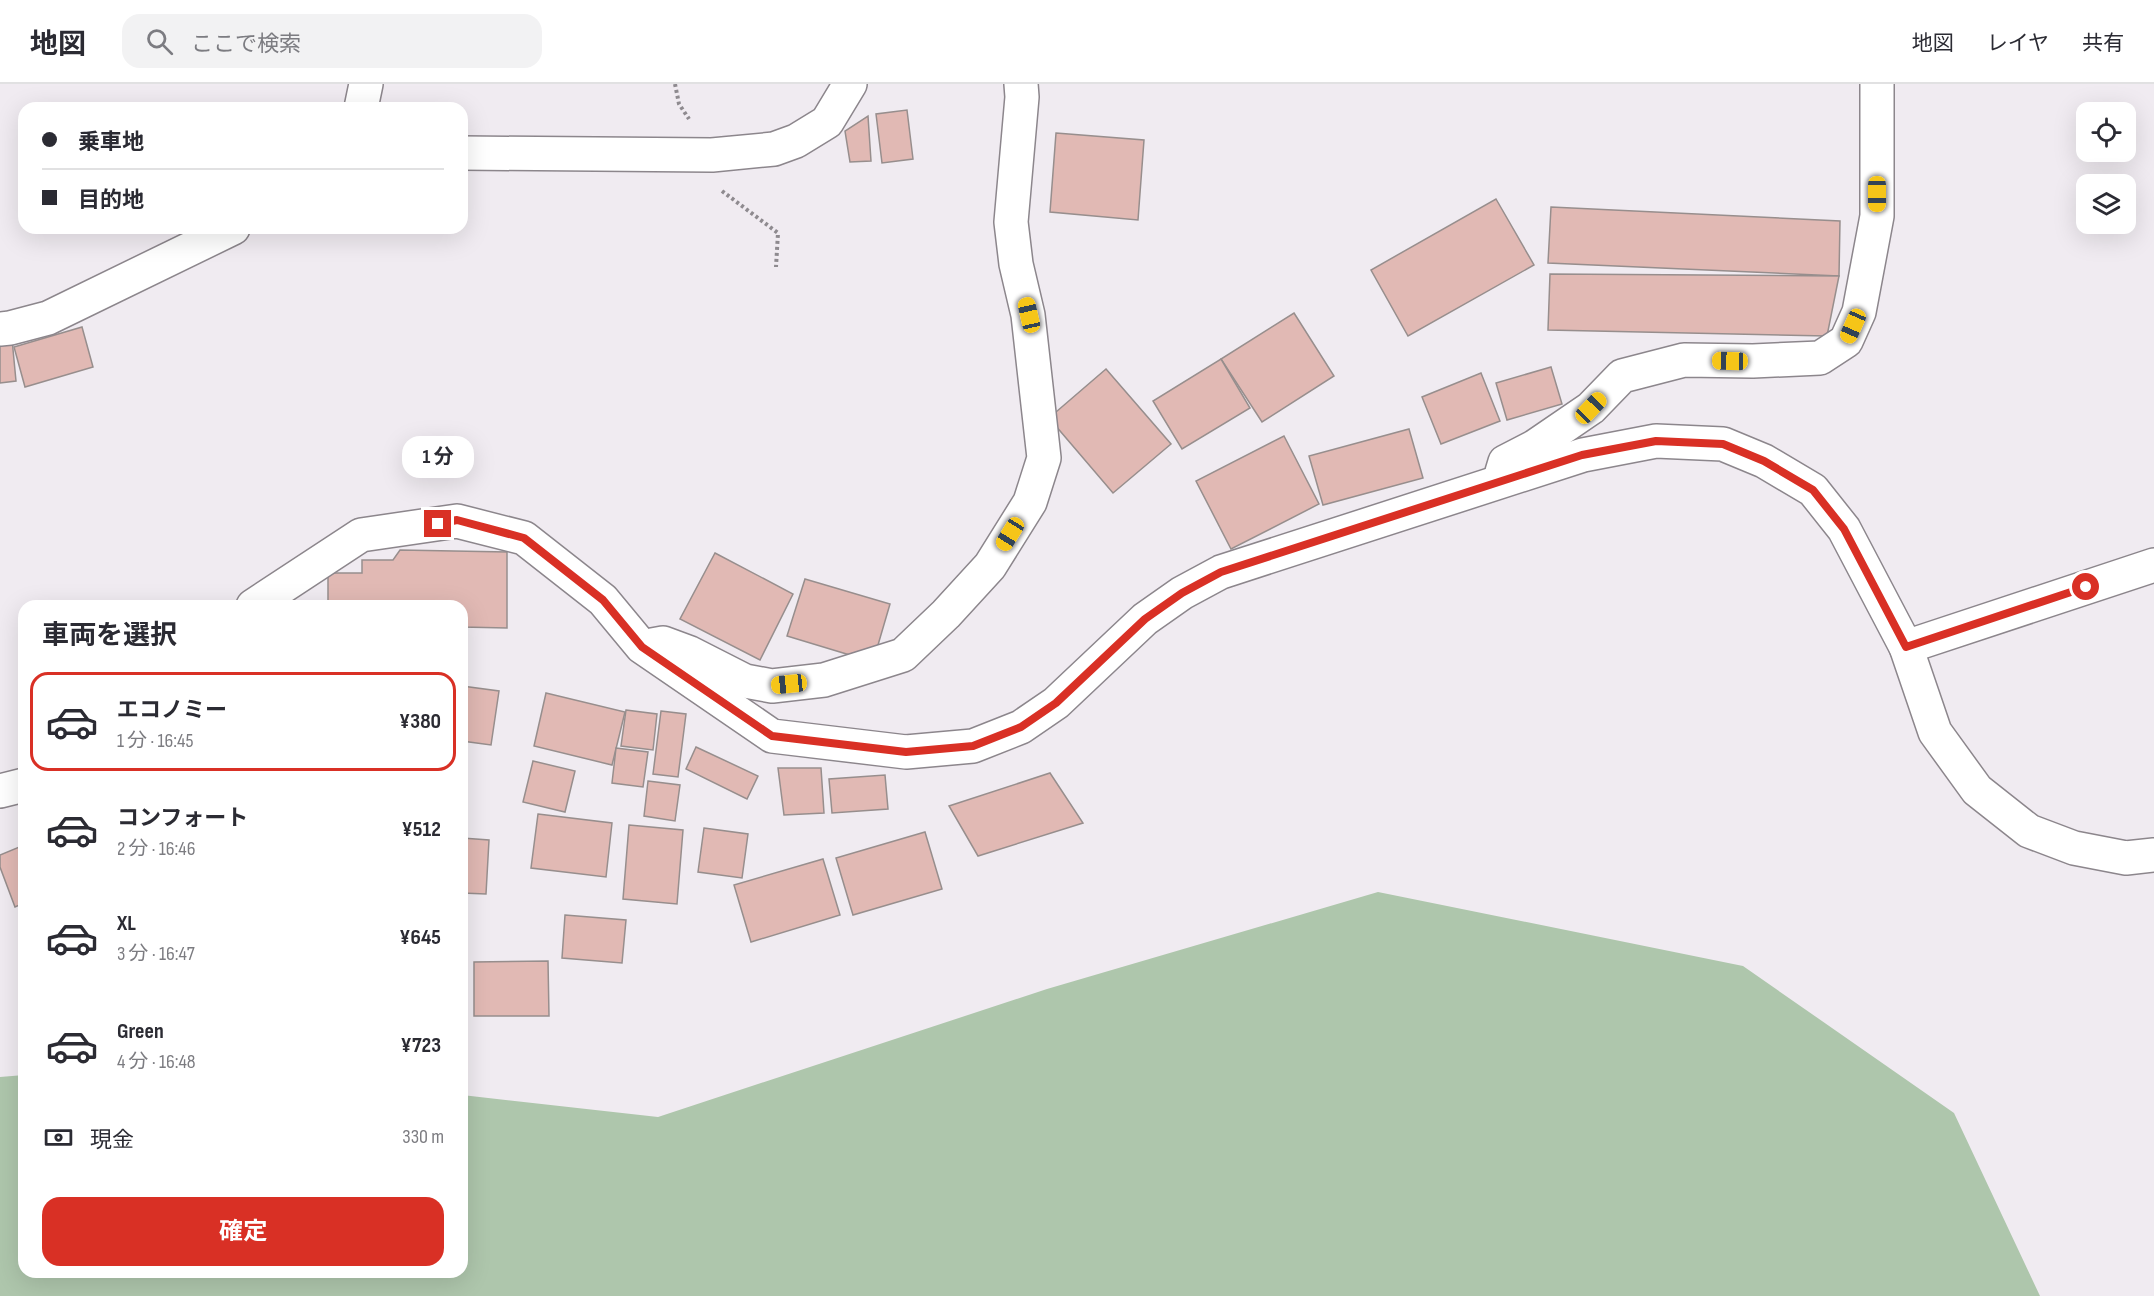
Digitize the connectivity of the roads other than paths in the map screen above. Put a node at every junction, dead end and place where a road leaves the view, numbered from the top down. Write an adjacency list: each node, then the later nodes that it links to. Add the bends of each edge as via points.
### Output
1 (366, 84): 5 (street)
2 (850, 84): 6 (street, via 826,122 796,141 774,148 712,155)
3 (1021, 84): 12 (street, via 1011,222 1016,264 1029,315 1044,458 1030,502 990,566 903,655 824,680 772,686 745,681 663,642)
4 (1877, 84): 9 (street, via 1877,216 1859,312 1846,341 1820,358 1684,360 1622,376 1591,408 1505,462)
5 (362, 102)
6 (468, 153)
7 (221, 234): 8 (street, via 48,318)
8 (0, 328)
9 (1499, 483): 12 (street, via 1221,572 1145,619 1056,703 1021,727 973,746 906,752 772,736); 13 (street, via 1582,455 1656,441 1723,444 1733,448 1813,490 1844,529)
10 (2154, 565): 13 (street)
11 (262, 600): 12 (street, via 361,535 457,520 524,538 603,600)
12 (642, 647)
13 (1906, 647): 16 (street, via 1935,732 1977,790 2029,831 2074,849 2126,858)
14 (18, 786): 15 (street)
15 (0, 791)
16 (2154, 855)

